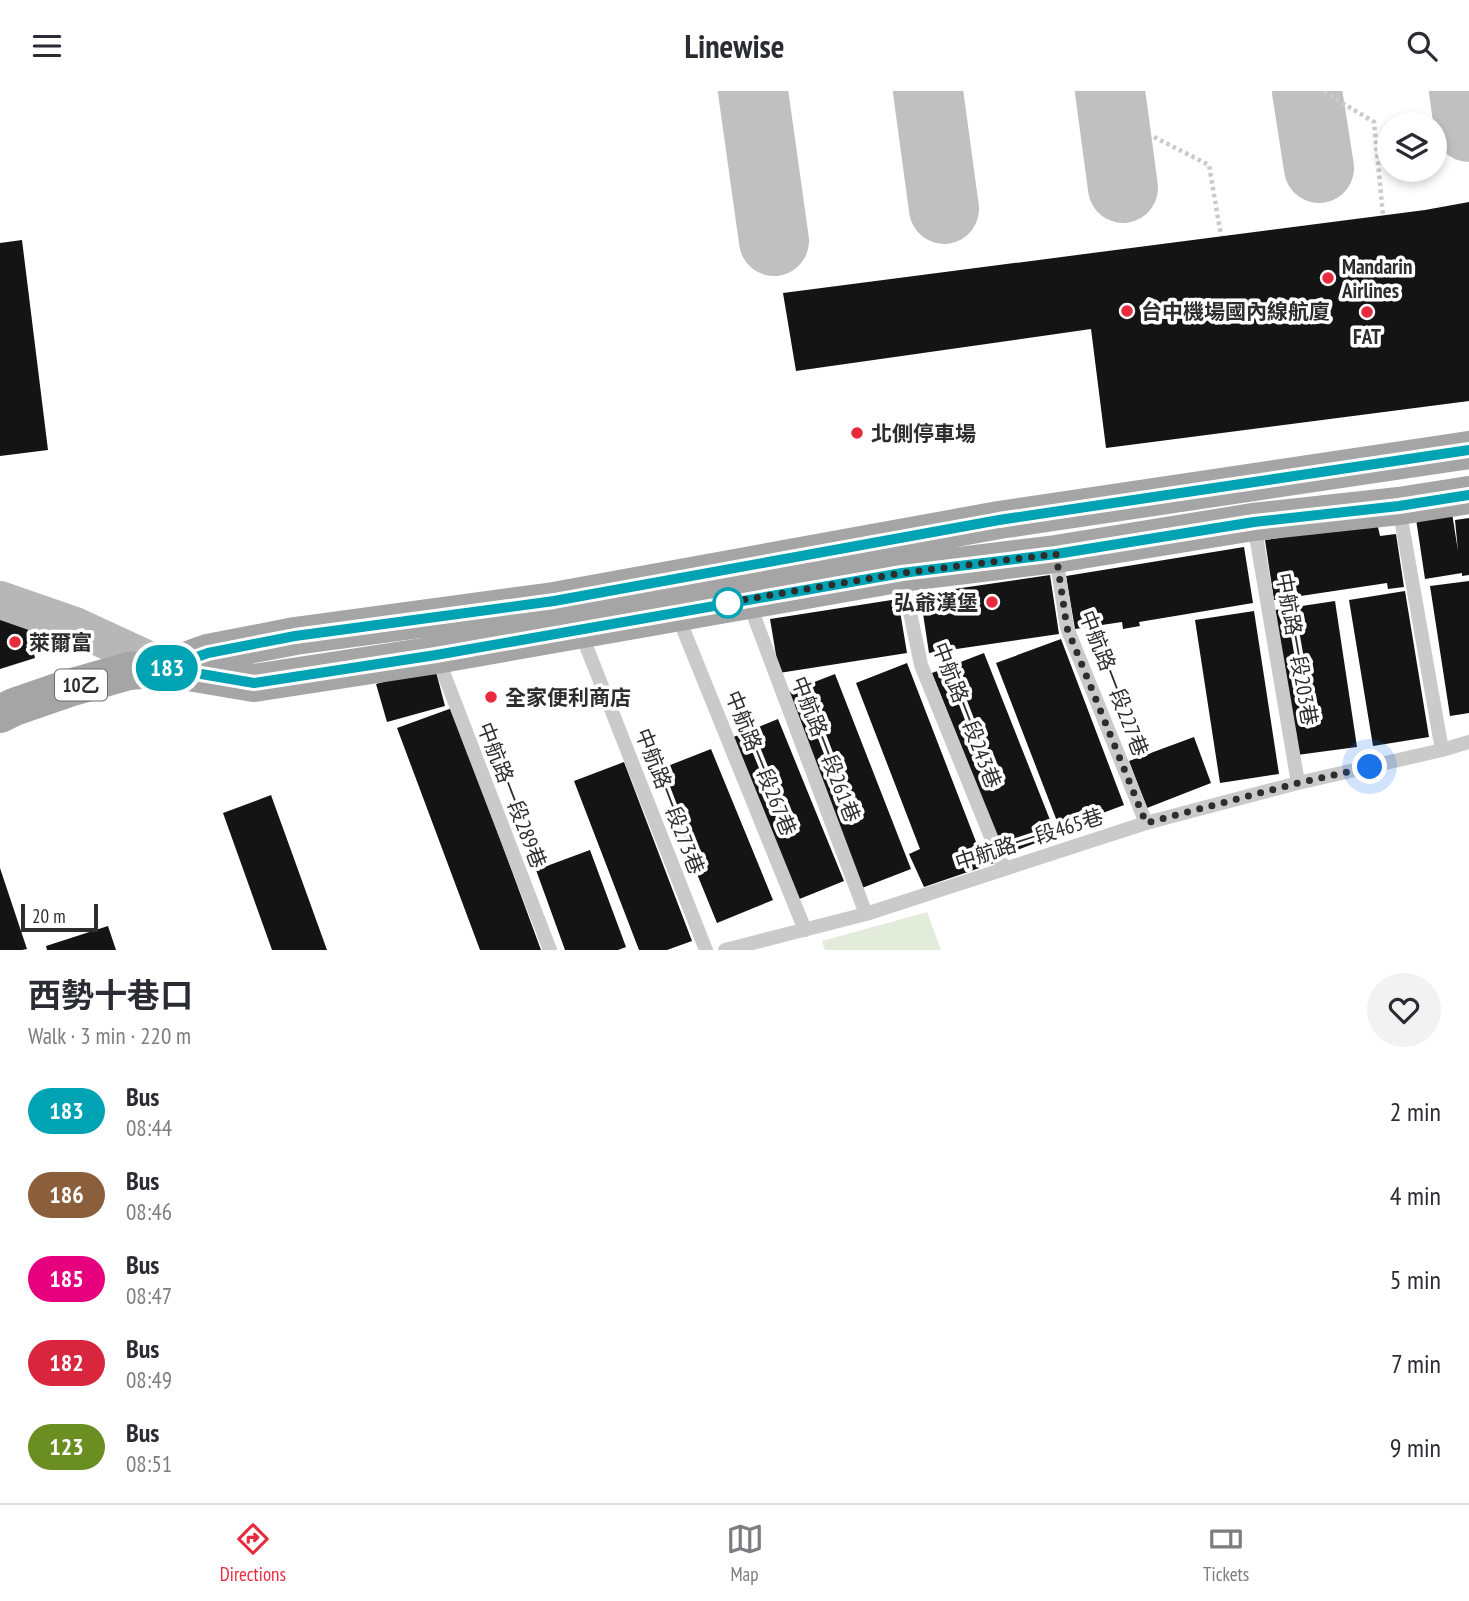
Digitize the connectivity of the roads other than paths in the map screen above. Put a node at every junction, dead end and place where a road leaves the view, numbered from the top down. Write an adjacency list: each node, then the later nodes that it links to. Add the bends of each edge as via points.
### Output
1 (1469, 450): 4 (main road, 10乙)
2 (1469, 495): 3 (main road, 10乙)
3 (1399, 506): 5 (main road, 10乙); 17 (lane)
4 (999, 520): 7 (main road); 14 (main road, 10乙, via 554,601 295,636 208,653)
5 (1254, 522): 6 (main road, 10乙); 18 (lane, 中航路一段203巷)
6 (1056, 554): 7 (main road, 10乙); 19 (lane, 中航路一段227巷, via 1067,628)
7 (1003, 561): 8 (main road, 10乙)
8 (902, 573): 9 (main road, 10乙); 20 (lane, 中航路一段243巷, via 921,665)
9 (748, 599): 11 (main road, 10乙); 21 (lane, 中航路一段261巷)
10 (0, 600): 14 (street, via 75,626)
11 (677, 613): 12 (main road, 10乙); 22 (lane, 中航路一段267巷)
12 (579, 628): 13 (main road, 10乙); 24 (lane, 中航路一段273巷)
13 (436, 655): 14 (main road, 10乙, via 254,683); 23 (lane, 中航路一段289巷)
14 (166, 668): 15 (main road, 10乙, via 69,688)
15 (0, 714)
16 (1469, 742): 17 (lane, 中航路一段465巷)
17 (1442, 750): 18 (lane, 中航路一段465巷)
18 (1298, 783): 19 (lane, 中航路一段465巷)
19 (1146, 823): 20 (lane, 中航路一段465巷)
20 (1004, 869): 21 (lane, 中航路一段465巷)
21 (866, 914): 22 (lane, 中航路一段465巷)
22 (806, 930): 25 (lane, 中航路一段465巷)
23 (550, 950)
24 (706, 950)
25 (724, 950)

